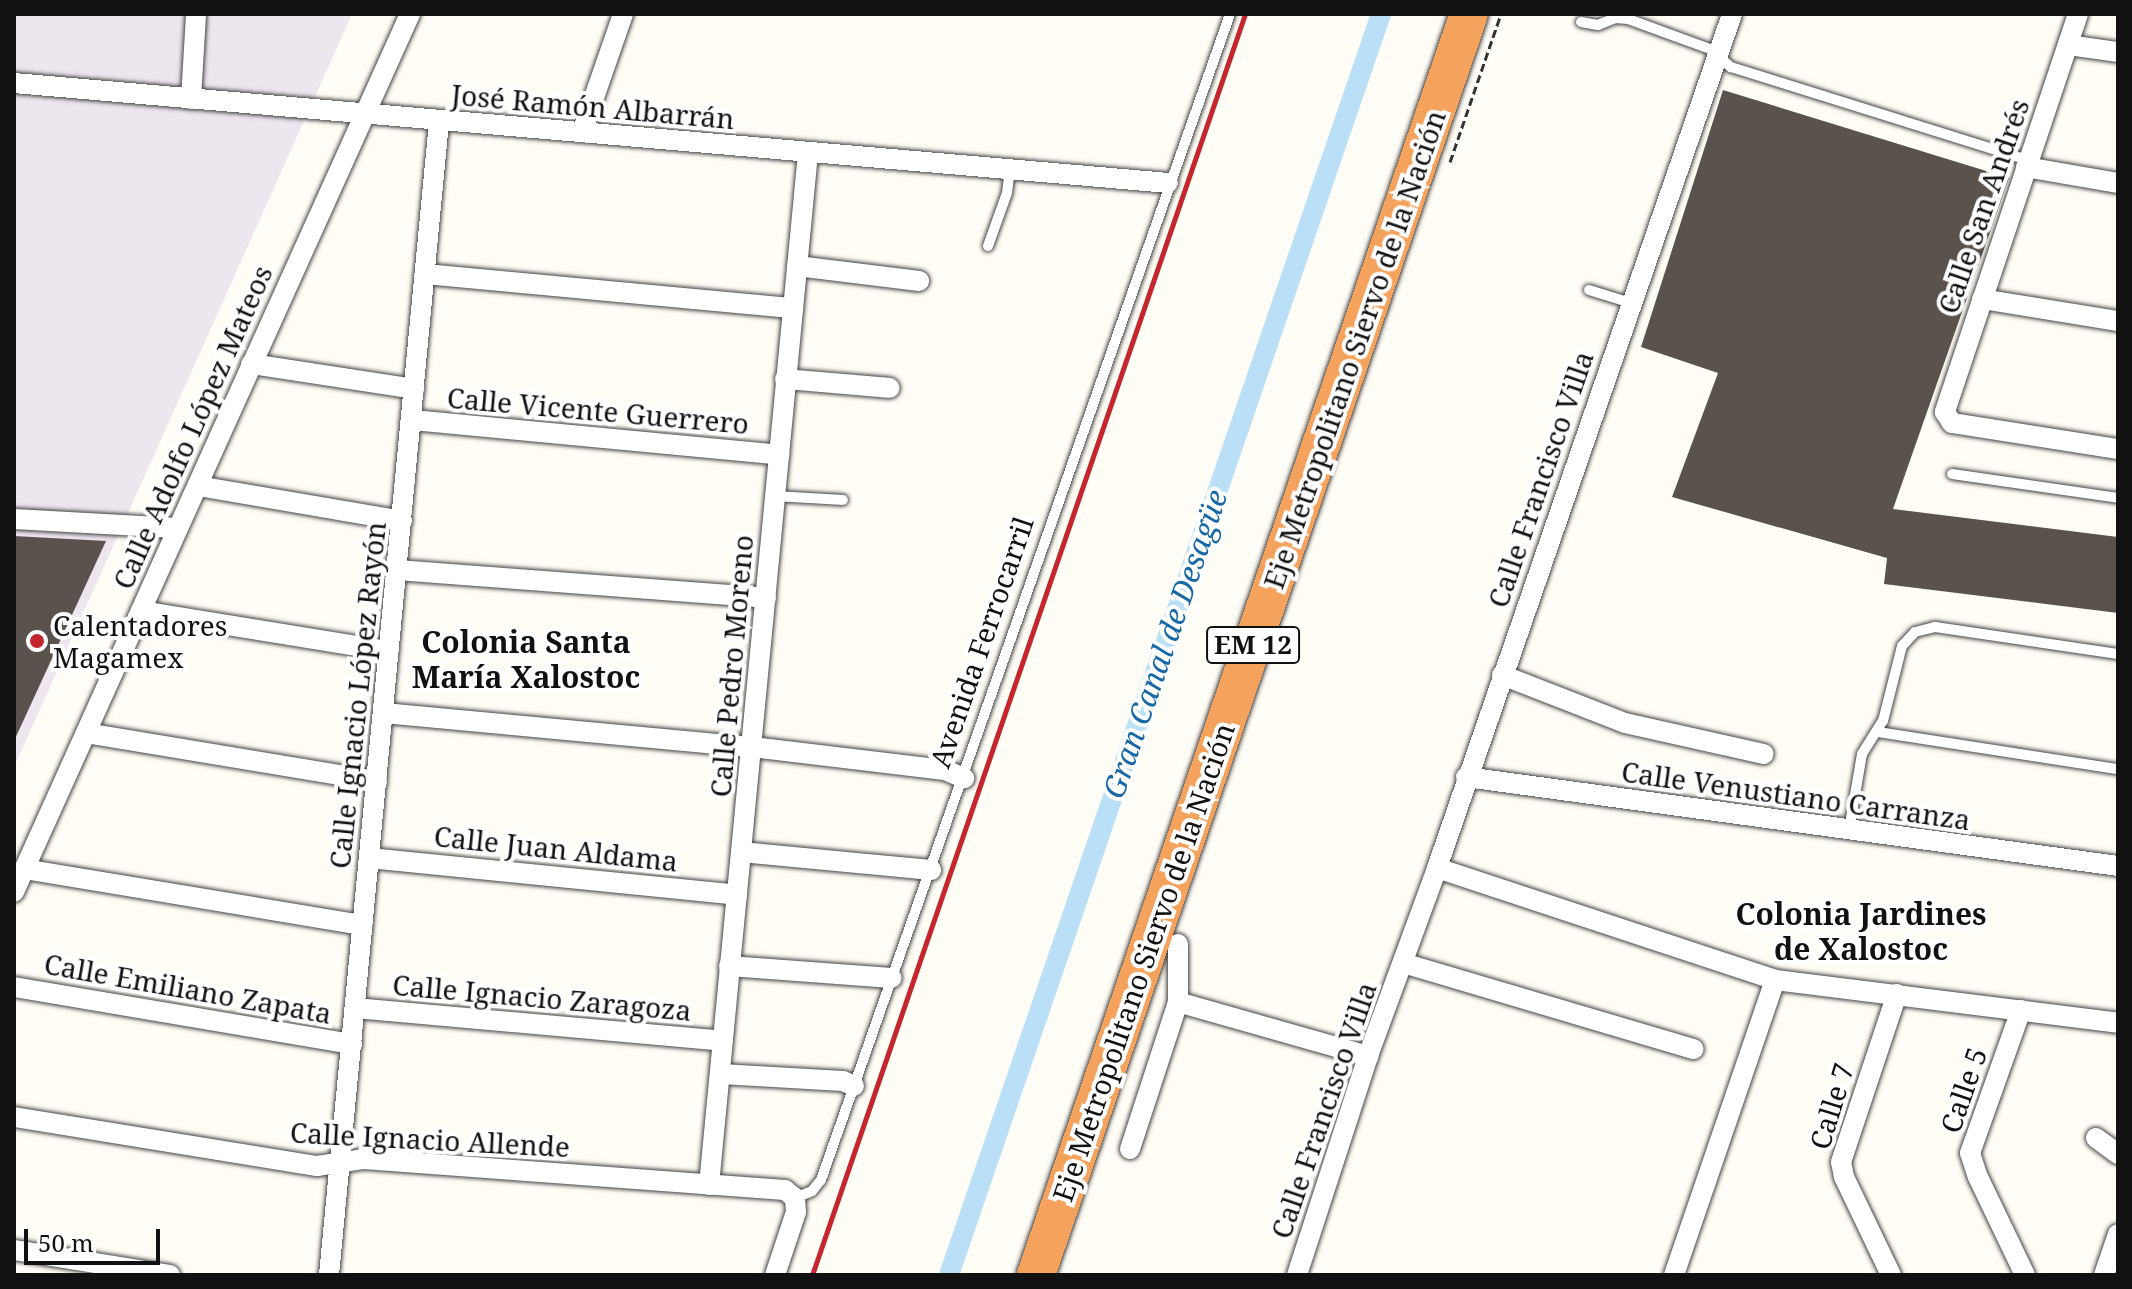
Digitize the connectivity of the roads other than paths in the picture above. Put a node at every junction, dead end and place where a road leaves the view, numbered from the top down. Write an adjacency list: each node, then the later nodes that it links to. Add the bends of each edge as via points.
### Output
1 (196, 14): 14 (street)
2 (410, 14): 15 (street, Calle Adolfo López Mateos)
3 (623, 14): 17 (street)
4 (1230, 14): 21 (lane, Avenida Ferrocarril)
5 (1444, 14): 102 (highway, Eje Metropolitano Siervo de la Nación / EM 12)
6 (1469, 14): 103 (highway, Eje Metropolitano Siervo de la Nación / EM 12)
7 (1732, 14): 12 (street, Calle Francisco Villa)
8 (2078, 14): 10 (street, Calle San Andrés)
9 (1581, 22): 12 (lane, via 1598,25 1621,18 1703,46)
10 (2068, 45): 11 (street); 19 (street, Calle San Andrés)
11 (2118, 52)
12 (1717, 56): 19 (lane, via 1731,67); 29 (street, Calle Francisco Villa)
13 (14, 83): 14 (street, José Ramón Albarrán)
14 (191, 99): 15 (street, José Ramón Albarrán)
15 (362, 115): 16 (street, José Ramón Albarrán); 32 (street, Calle Adolfo López Mateos)
16 (439, 121): 17 (street, José Ramón Albarrán); 25 (street, Calle Ignacio López Rayón)
17 (582, 132): 18 (street, José Ramón Albarrán)
18 (808, 153): 20 (street, José Ramón Albarrán); 24 (street, Calle Pedro Moreno)
19 (2027, 164): 22 (street); 28 (street, Calle San Andrés)
20 (1010, 170): 21 (street, José Ramón Albarrán); 23 (lane)
21 (1168, 183): 60 (lane, Avenida Ferrocarril)
22 (2118, 183)
23 (988, 246)
24 (797, 266): 26 (street); 30 (street, Calle Pedro Moreno)
25 (425, 274): 30 (street); 35 (street, Calle Ignacio López Rayón)
26 (919, 281)
27 (1589, 290): 29 (lane)
28 (1982, 299): 31 (street); 37 (street, Calle San Andrés, via 1946,417 1952,423)
29 (1631, 303): 52 (street, Calle Francisco Villa)
30 (793, 308): 33 (street, Calle Pedro Moreno)
31 (2118, 321)
32 (251, 364): 35 (street); 40 (street, Calle Adolfo López Mateos)
33 (785, 379): 34 (street); 38 (street, Calle Pedro Moreno)
34 (890, 388)
35 (414, 389): 36 (street, Calle Ignacio López Rayón)
36 (412, 420): 38 (street, Calle Vicente Guerrero); 45 (street, Calle Ignacio López Rayón)
37 (2118, 449)
38 (779, 455): 41 (street, Calle Pedro Moreno)
39 (1952, 474): 42 (lane)
40 (198, 486): 45 (street); 46 (street, Calle Adolfo López Mateos)
41 (775, 496): 43 (lane); 48 (street, Calle Pedro Moreno)
42 (2118, 498)
43 (843, 500)
44 (14, 519): 46 (street)
45 (402, 521): 47 (street, Calle Ignacio López Rayón)
46 (177, 528): 49 (street, Calle Adolfo López Mateos)
47 (397, 570): 48 (street); 50 (street, Calle Ignacio López Rayón)
48 (766, 598): 56 (street, Calle Pedro Moreno)
49 (141, 611): 50 (street); 55 (street, Calle Adolfo López Mateos)
50 (388, 651): 53 (street, Calle Ignacio López Rayón)
51 (2118, 654): 54 (lane, via 1924,628 1902,646)
52 (1502, 675): 57 (street, via 1625,723); 59 (street, Calle Francisco Villa)
53 (383, 713): 56 (street); 61 (street, Calle Ignacio López Rayón)
54 (1878, 732): 58 (lane); 62 (lane, via 1862,754)
55 (86, 733): 61 (street); 67 (street, Calle Adolfo López Mateos)
56 (752, 747): 60 (street, via 945,770); 63 (street, Calle Pedro Moreno)
57 (1764, 754)
58 (2118, 769)
59 (1466, 777): 62 (street, Calle Venustiano Carranza); 66 (street, Calle Francisco Villa)
60 (964, 778): 68 (lane, Avenida Ferrocarril)
61 (377, 781): 64 (street, Calle Ignacio López Rayón)
62 (1849, 832): 65 (street, Calle Venustiano Carranza)
63 (741, 852): 68 (street); 70 (street, Calle Pedro Moreno)
64 (369, 858): 70 (street, Calle Juan Aldama); 71 (street, Calle Ignacio López Rayón)
65 (2118, 866)
66 (1437, 868): 73 (street, Calle Francisco Villa); 76 (street)
67 (24, 869): 69 (street, Calle Adolfo López Mateos); 71 (street)
68 (931, 870): 75 (lane, Avenida Ferrocarril)
69 (14, 892)
70 (737, 895): 74 (street, Calle Pedro Moreno)
71 (362, 925): 80 (street, Calle Ignacio López Rayón)
72 (1178, 944): 79 (street)
73 (1403, 963): 85 (street, Calle Francisco Villa); 86 (street, Calle Francisco Villa)
74 (729, 966): 75 (street); 83 (street, Calle Pedro Moreno)
75 (892, 978): 88 (lane, Avenida Ferrocarril)
76 (1775, 980): 78 (street); 105 (street)
77 (14, 987): 84 (street, Calle Emiliano Zapata)
78 (1897, 994): 81 (street); 106 (street, Calle 7, via 1841,1162)
79 (1178, 1002): 86 (street); 91 (street)
80 (355, 1008): 83 (street, Calle Ignacio Zaragoza); 84 (street, Calle Ignacio López Rayón)
81 (2021, 1010): 82 (street); 107 (street, Calle 5, via 1970,1153)
82 (2118, 1023)
83 (723, 1041): 87 (street, Calle Pedro Moreno)
84 (352, 1044): 93 (street, Calle Ignacio López Rayón)
85 (1694, 1049)
86 (1368, 1056): 104 (street, Calle Francisco Villa)
87 (721, 1074): 88 (street); 94 (street, Calle Pedro Moreno)
88 (854, 1086): 95 (lane, Avenida Ferrocarril, via 821,1180)
89 (14, 1117): 93 (street, Calle Ignacio Allende, via 317,1166)
90 (2096, 1138): 92 (street)
91 (1130, 1149)
92 (2118, 1154)
93 (342, 1162): 94 (street, Calle Ignacio Allende, via 364,1159); 100 (street, Calle Ignacio López Rayón)
94 (709, 1185): 95 (street, Calle Ignacio Allende, via 785,1190)
95 (795, 1198): 101 (street, via 796,1212)
96 (2118, 1234): 108 (street)
97 (14, 1250): 98 (street)
98 (133, 1272): 99 (street)
99 (170, 1275)
100 (329, 1275)
101 (775, 1275)
102 (1011, 1275)
103 (1036, 1275)
104 (1297, 1275)
105 (1674, 1275)
106 (1891, 1275)
107 (2025, 1275)
108 (2104, 1275)

